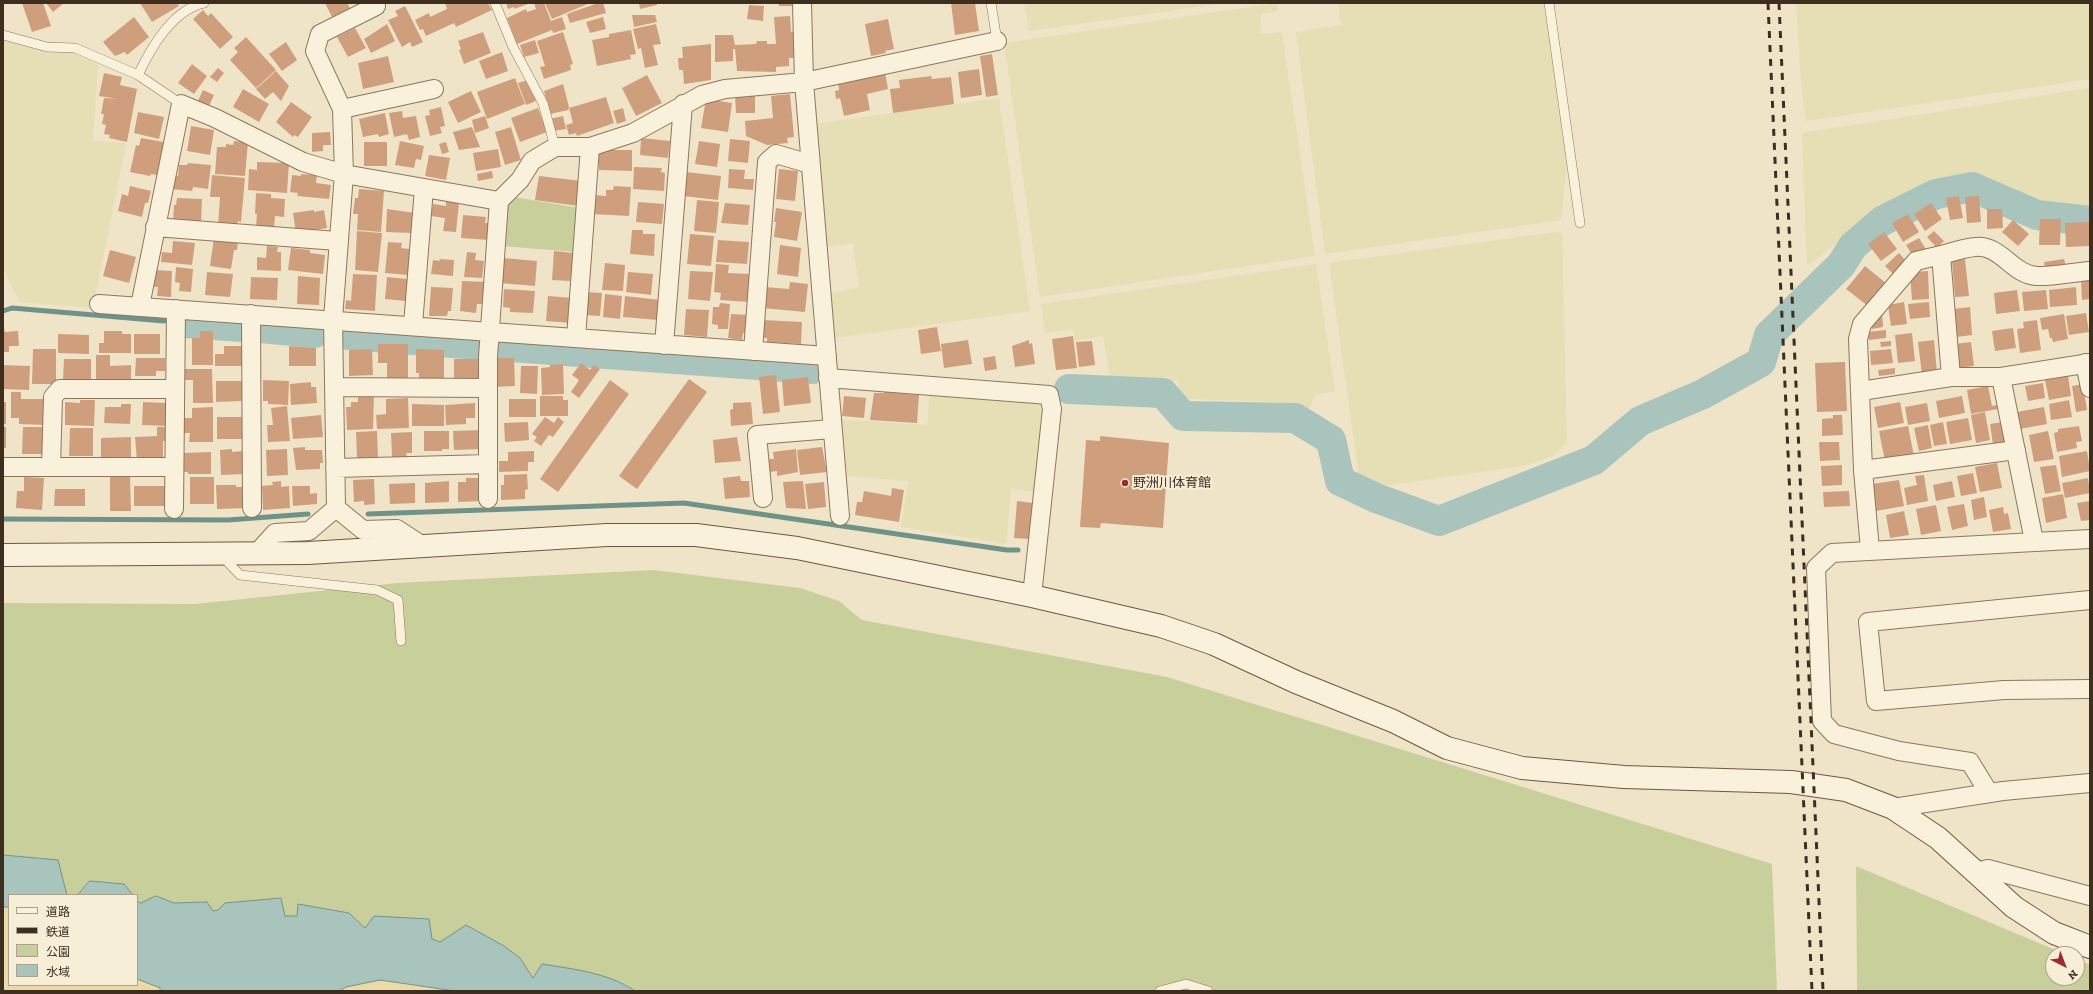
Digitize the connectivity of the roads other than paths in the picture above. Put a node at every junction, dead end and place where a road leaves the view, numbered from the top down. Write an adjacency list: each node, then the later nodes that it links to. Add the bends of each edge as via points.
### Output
1 (204, 3): 9 (lane, via 185,10 172,24 147,56)
2 (495, 3): 15 (lane, via 512,47 543,103)
3 (802, 3): 10 (street)
4 (991, 3): 8 (lane)
5 (1549, 3): 21 (lane)
6 (376, 6): 14 (street, via 320,34 318,40 315,51)
7 (3, 35): 9 (lane, via 48,47 75,48)
8 (997, 41): 10 (street)
9 (138, 75): 12 (lane)
10 (804, 82): 13 (street, via 725,89); 17 (street)
11 (434, 89): 14 (street)
12 (181, 104): 18 (street, via 222,121 303,162); 22 (street)
13 (682, 104): 16 (street, via 633,134); 34 (street)
14 (342, 109): 18 (street)
15 (555, 147): 16 (street); 20 (street, via 532,161 520,180)
16 (590, 147): 33 (street)
17 (810, 164): 35 (street, via 776,154 767,162); 36 (street)
18 (344, 174): 19 (street); 23 (street)
19 (424, 188): 20 (street); 31 (street)
20 (499, 201): 32 (street)
21 (1580, 222)
22 (155, 227): 23 (street); 27 (street)
23 (337, 241): 30 (street)
24 (1941, 255): 25 (street, via 1975,246 1989,248 2014,267 2037,276); 38 (street); 45 (street, via 1916,262 1862,324 1858,339)
25 (2090, 272)
26 (99, 304): 27 (street)
27 (140, 306): 28 (street)
28 (176, 309): 29 (street); 44 (street)
29 (251, 314): 30 (street); 56 (street)
30 (332, 319): 31 (street); 41 (street)
31 (413, 325): 32 (street)
32 (490, 332): 33 (street); 42 (street)
33 (576, 338): 34 (street)
34 (664, 345): 35 (street)
35 (753, 351): 36 (street)
36 (827, 356): 40 (street)
37 (2088, 363): 39 (street); 43 (street)
38 (1951, 377): 39 (street); 45 (street)
39 (2001, 377): 47 (street)
40 (828, 378): 46 (street); 67 (street, via 1049,395 1052,409)
41 (334, 387): 42 (street); 52 (street)
42 (488, 388): 48 (street)
43 (2090, 388)
44 (174, 389): 50 (street, via 60,389 53,397); 51 (street)
45 (1861, 391): 53 (street)
46 (832, 429): 54 (street, via 756,436); 59 (street)
47 (2016, 450): 53 (street); 61 (street)
48 (488, 464): 52 (street); 55 (street)
49 (3, 467): 50 (street)
50 (52, 467): 51 (street)
51 (174, 467): 58 (street)
52 (335, 468): 57 (street)
53 (1863, 470): 63 (street)
54 (763, 498)
55 (488, 499)
56 (252, 508)
57 (336, 508): 62 (street, via 362,530 397,529); 65 (street, via 309,531 275,534)
58 (174, 509)
59 (840, 516)
60 (2090, 538): 61 (street)
61 (2034, 542): 63 (street)
62 (422, 546): 65 (street, via 308,553); 67 (street, via 607,535 696,535 798,548)
63 (1870, 550): 72 (street, via 1832,553 1816,568 1822,721 1834,734 1900,751 1970,762)
64 (219, 553): 65 (street); 66 (street); 69 (lane, via 240,576 377,590 398,600)
65 (257, 553)
66 (3, 555)
67 (1032, 596): 73 (street, via 1161,626 1206,640 1296,682 1393,721 1447,748 1522,768 1624,777 1792,782 1846,790)
68 (2090, 600): 70 (street, via 1868,622 1876,701 2004,690)
69 (400, 641)
70 (2090, 689)
71 (2090, 783): 72 (street)
72 (1989, 793): 73 (street)
73 (1892, 808): 74 (street, via 1938,838)
74 (1976, 872): 75 (street, via 1988,869); 76 (street, via 2014,907 2054,933)
75 (2090, 896)
76 (2090, 947)
77 (1160, 991): 78 (lane, via 1186,984)
78 (1208, 991)

